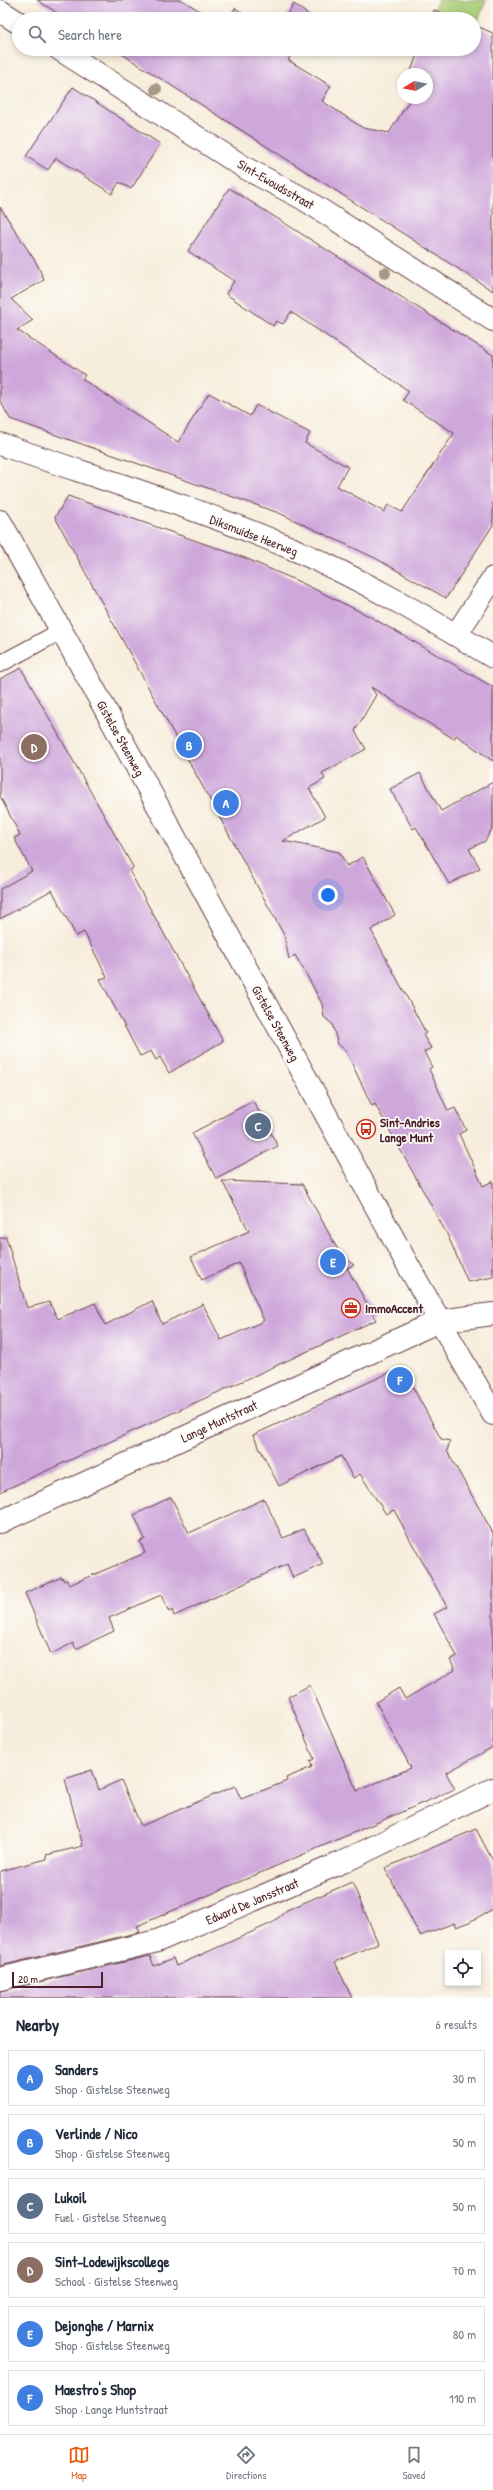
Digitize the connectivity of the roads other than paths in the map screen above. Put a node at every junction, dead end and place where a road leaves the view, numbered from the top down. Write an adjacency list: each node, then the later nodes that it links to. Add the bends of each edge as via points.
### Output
1 (0, 11): 2 (street)
2 (12, 19)
3 (70, 56): 4 (street, Sint-Ewoudsstraat, via 247,169 302,198)
4 (493, 320)
5 (0, 444): 9 (street, Diksmuidse Heerweg, via 219,520 293,549 361,581)
6 (0, 521): 8 (street, Gistelse Steenweg)
7 (493, 578): 9 (street)
8 (61, 631): 11 (lane); 13 (street, Gistelse Steenweg)
9 (456, 635): 10 (street, Diksmuidse Heerweg)
10 (493, 657)
11 (0, 664)
12 (493, 1314): 13 (street, Lange Muntstraat)
13 (439, 1322): 14 (street, Gistelse Steenweg); 15 (street, Lange Muntstraat)
14 (493, 1414)
15 (0, 1522)
16 (493, 1789): 17 (street, Edward De Jansstraat, via 345,1861 157,1941)
17 (0, 1979)

